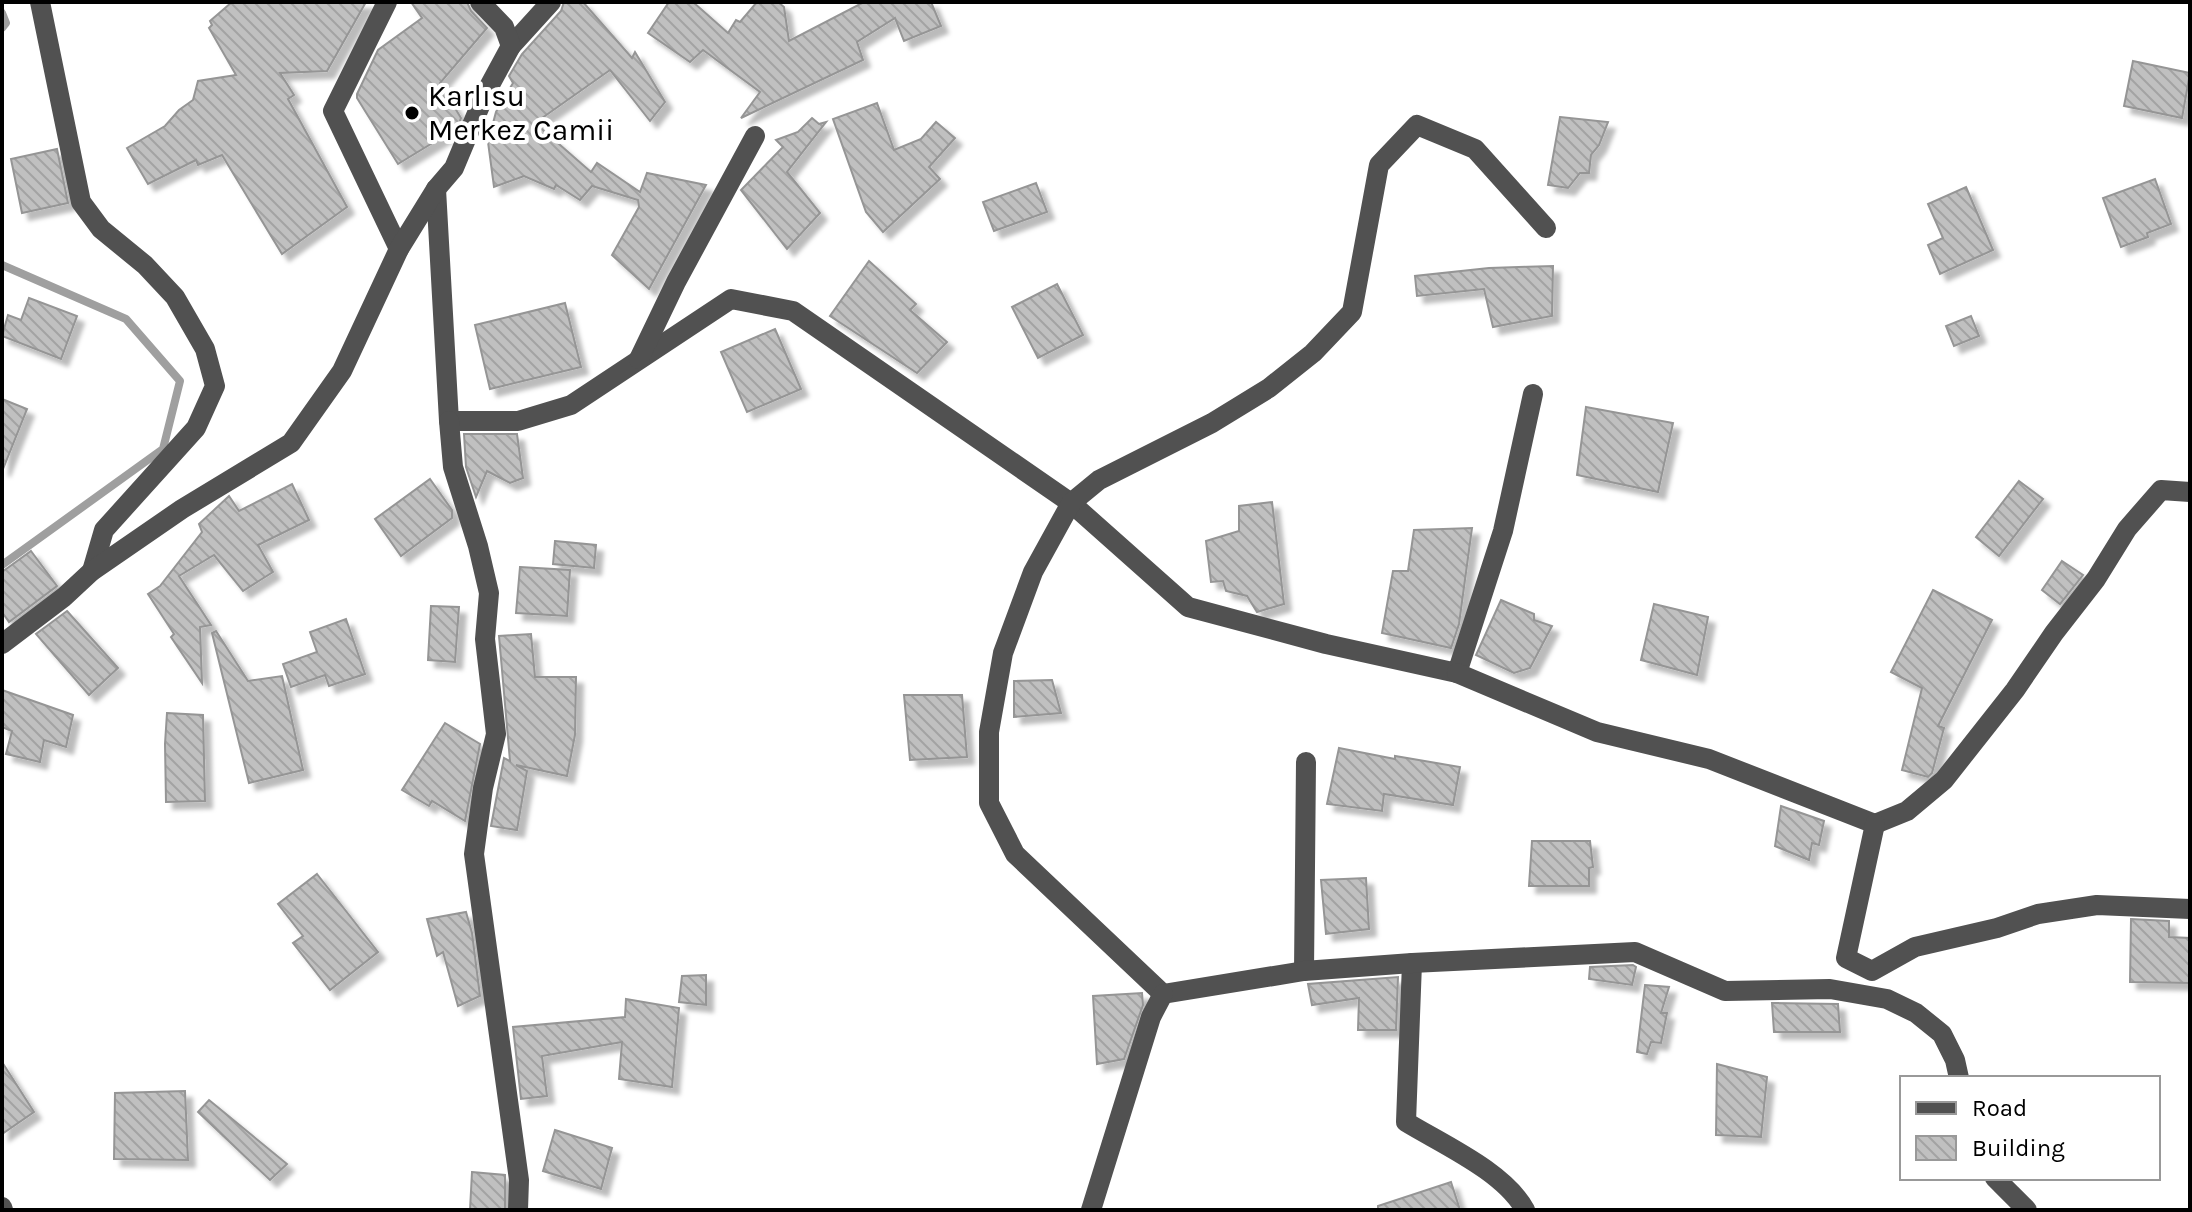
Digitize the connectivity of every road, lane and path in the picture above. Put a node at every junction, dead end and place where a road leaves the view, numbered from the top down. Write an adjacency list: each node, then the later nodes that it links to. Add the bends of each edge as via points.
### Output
1 (40, 2): 15 (street, via 81,202 101,229 175,297 205,349 215,386 196,428 104,530)
2 (387, 2): 9 (street, via 333,111)
3 (480, 2): 5 (street, via 504,27)
4 (551, 2): 5 (street)
5 (511, 46): 7 (street, via 454,168)
6 (755, 136): 10 (street)
7 (436, 189): 9 (street); 12 (street)
8 (1546, 228): 14 (street, via 1475,149 1417,125 1379,165 1352,312 1269,388 1099,480)
9 (399, 249): 15 (street, via 342,371 291,443)
10 (639, 359): 12 (street, via 571,405 518,421); 14 (street, via 731,299 793,311)
11 (1533, 394): 17 (street, via 1503,531)
12 (449, 421): 26 (street, via 453,467 489,593 485,639 496,734 474,854 519,1180)
13 (2190, 492): 19 (street, via 2161,490 1944,780 1907,811)
14 (1071, 503): 17 (street, via 1188,607); 23 (street, via 1033,572 1003,653 989,732 989,803 1015,854)
15 (92, 571): 16 (street)
16 (2, 644)
17 (1457, 673): 19 (street, via 1597,732 1709,759)
18 (1306, 762): 22 (street)
19 (1875, 824): 20 (street, via 1846,958 1872,971 1915,947 2038,914 2097,905)
20 (2190, 909)
21 (1412, 963): 22 (street); 24 (street, via 1635,952 1725,991 1830,989 1887,999 1942,1034); 28 (street, via 1406,1122 1482,1168 1517,1195)
22 (1304, 971): 23 (street)
23 (1163, 994): 27 (street, via 1151,1017)
24 (1959, 1076)
25 (1997, 1180): 29 (street)
26 (518, 1210)
27 (1091, 1210)
28 (1525, 1210)
29 (2027, 1210)

